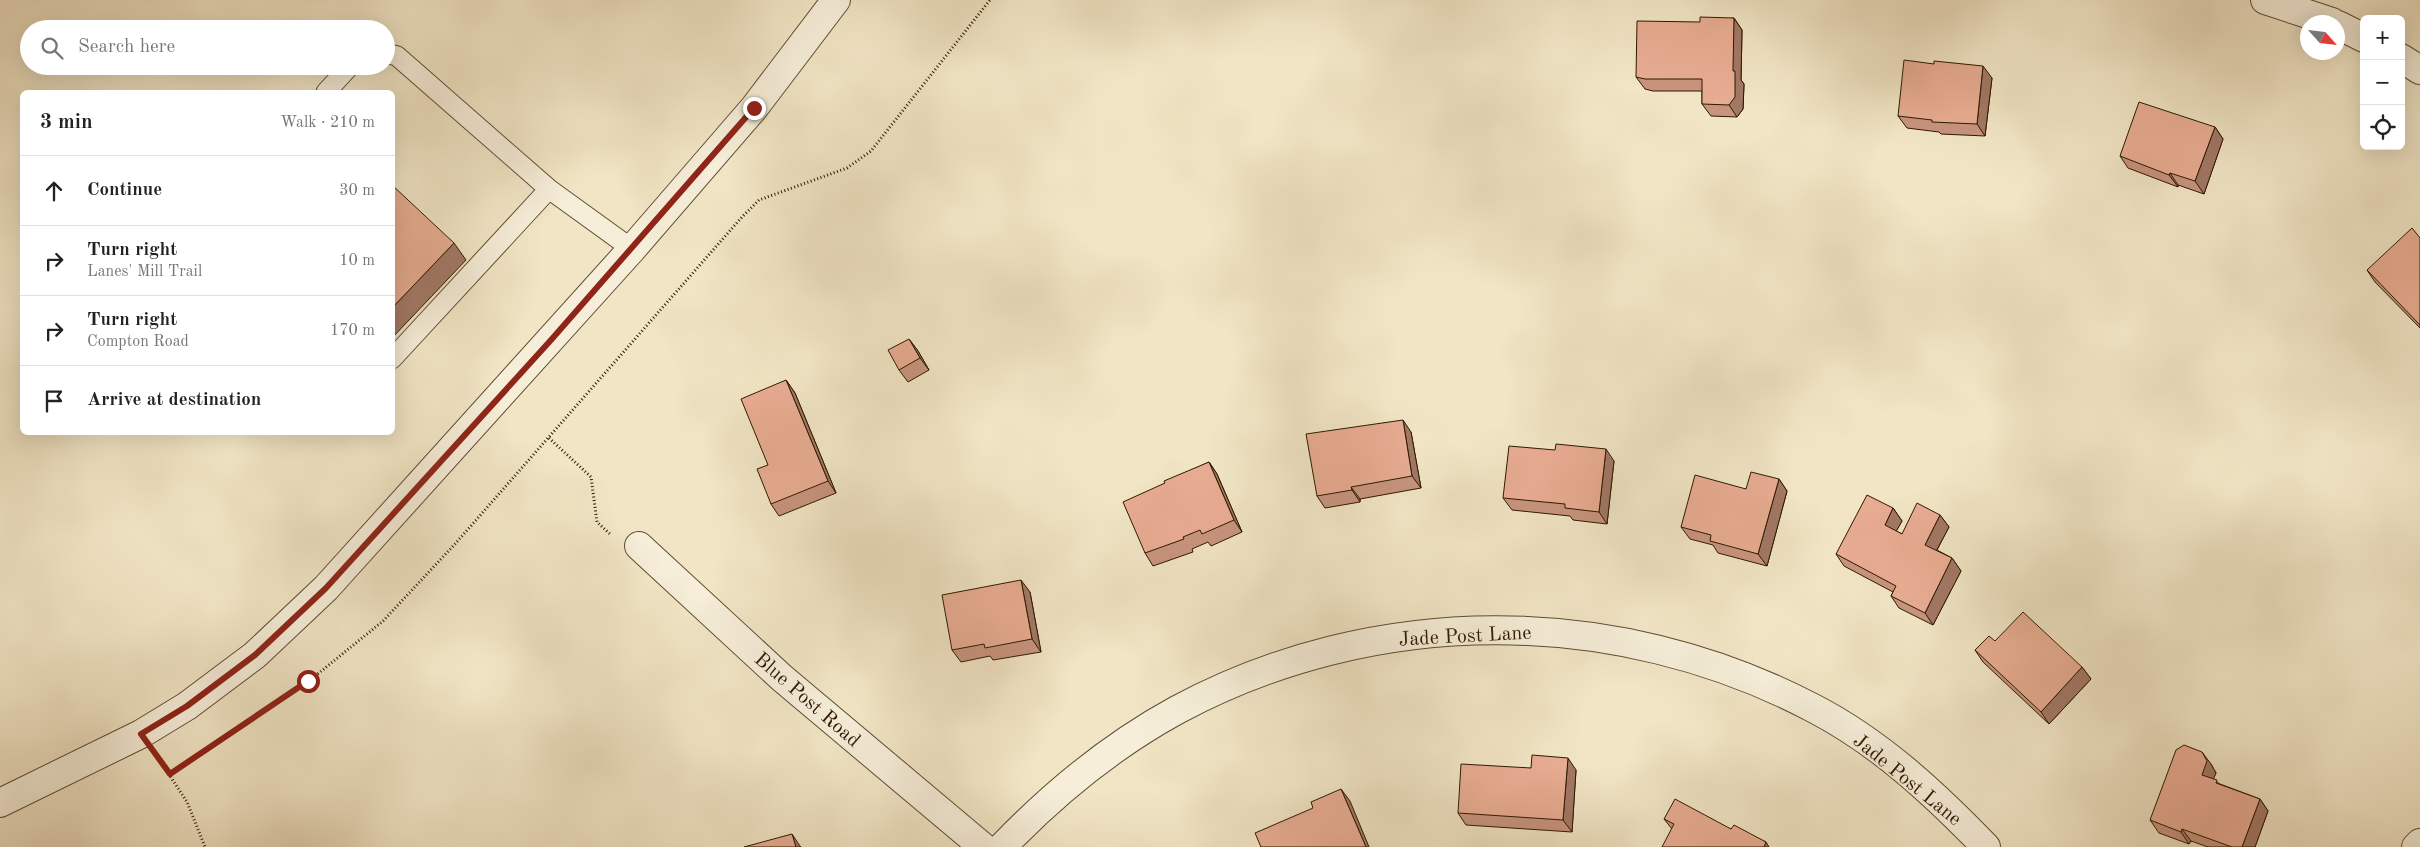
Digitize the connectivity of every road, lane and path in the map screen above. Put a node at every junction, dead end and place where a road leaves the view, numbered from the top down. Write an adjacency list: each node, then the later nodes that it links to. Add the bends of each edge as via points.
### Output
1 (836, 0): 13 (street, via 754,108)
2 (990, 0): 15 (path, via 871,151 846,168 759,200)
3 (2279, 2): 4 (street)
4 (2313, 15)
5 (2345, 28): 6 (street)
6 (2360, 36)
7 (395, 55): 12 (lane)
8 (2404, 60): 9 (street)
9 (2420, 70)
10 (342, 75): 11 (lane)
11 (328, 90)
12 (549, 189): 13 (lane); 14 (lane)
13 (632, 249): 17 (street, via 326,588 255,655 187,706)
14 (395, 356)
15 (549, 438): 16 (path, via 591,478 597,522 632,554); 18 (path, via 382,621 308,681)
16 (638, 546): 22 (street, Blue Post Road, via 782,678)
17 (141, 734): 18 (path); 19 (street)
18 (170, 774): 21 (path, via 187,802)
19 (3, 801)
20 (2420, 843): 25 (street)
21 (205, 847)
22 (983, 847)
23 (1002, 847): 24 (street, Jade Post Lane, via 1037,810 1102,758 1176,710 1251,676 1335,649 1416,634 1505,629 1587,634 1668,650 1746,676 1815,708 1879,750 1947,806)
24 (1986, 847)
25 (2416, 847)

